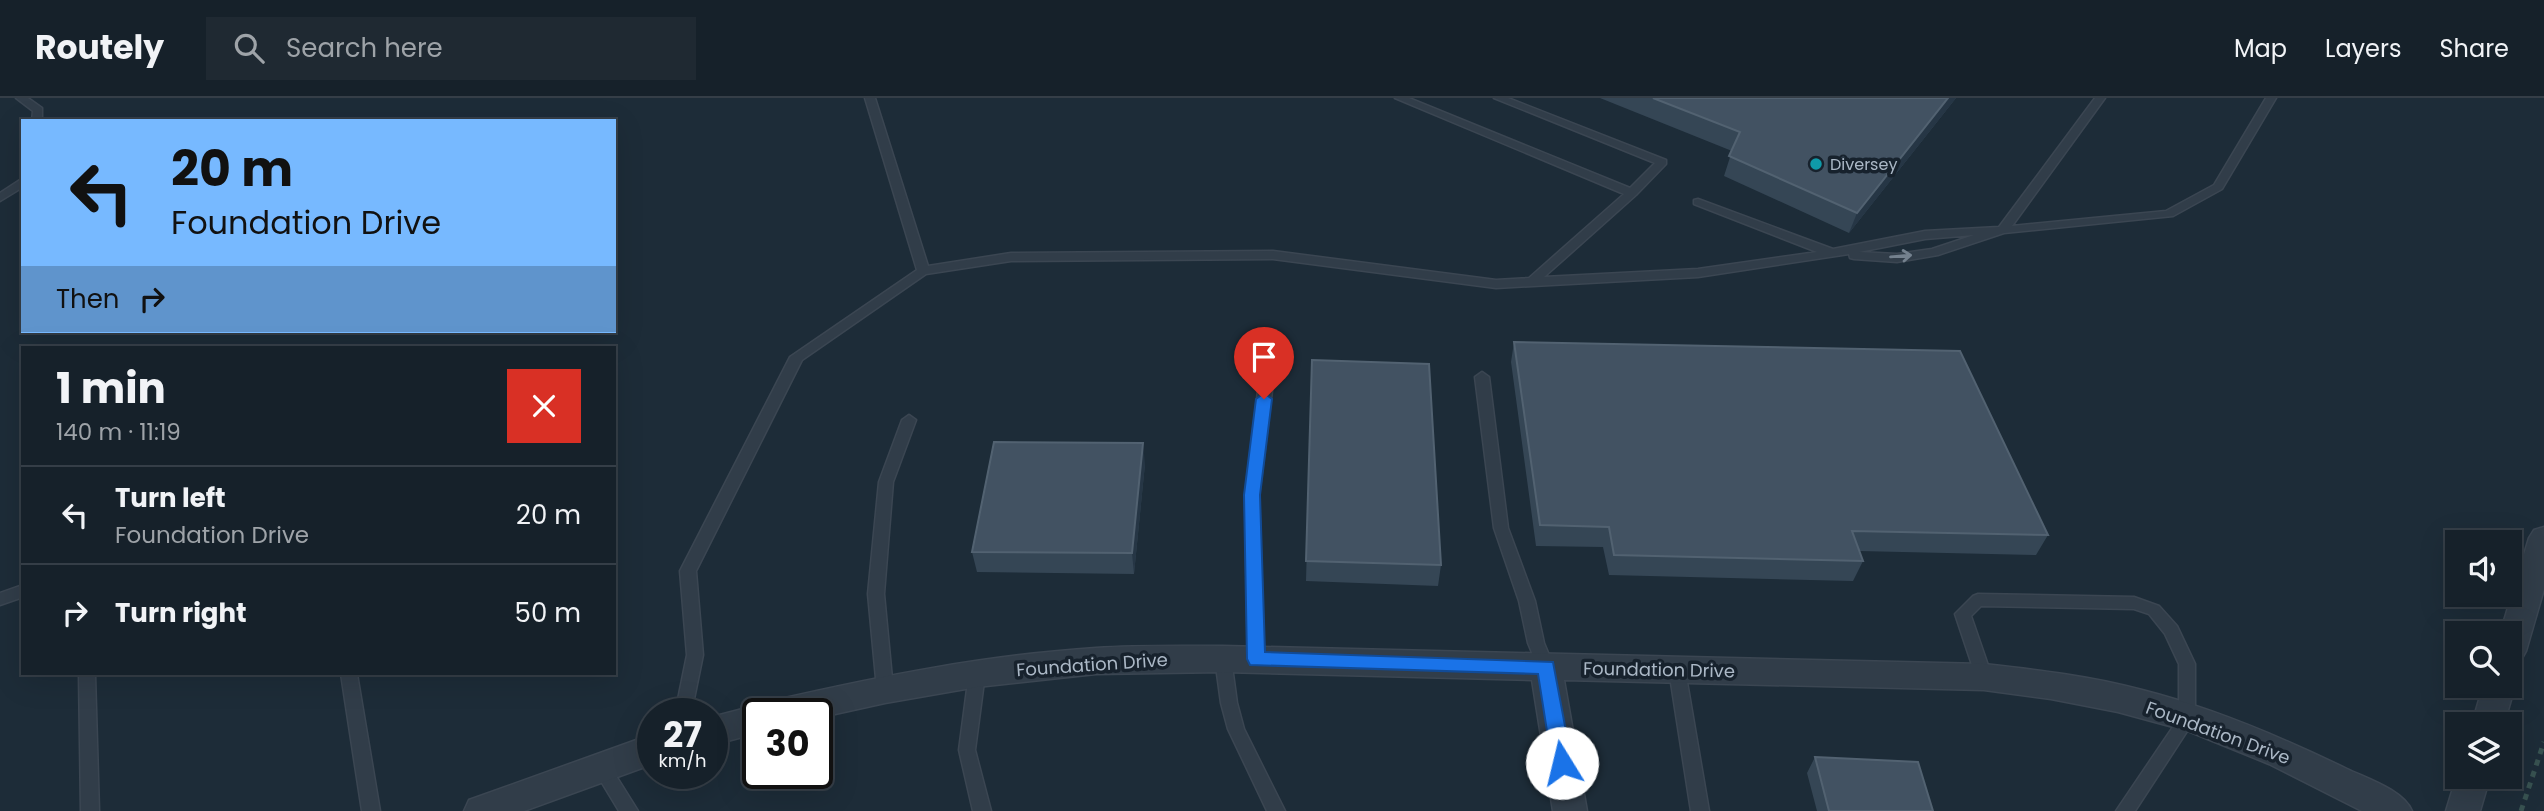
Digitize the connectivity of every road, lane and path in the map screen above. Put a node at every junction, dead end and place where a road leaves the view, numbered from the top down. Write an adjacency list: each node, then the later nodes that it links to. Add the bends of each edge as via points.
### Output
1 (21, 98): 7 (lane, via 38,110)
2 (870, 98): 14 (lane)
3 (1400, 98): 9 (lane)
4 (1499, 98): 9 (lane, via 1662,162)
5 (2100, 98): 12 (lane)
6 (2271, 98): 12 (lane, via 2218,187 2169,214)
7 (37, 119)
8 (21, 182): 10 (lane)
9 (1632, 193): 15 (lane)
10 (0, 198)
11 (1698, 202): 13 (lane)
12 (2003, 230): 13 (lane, via 1925,235); 13 (lane, one-way to 12, via 1897,258 1934,252)
13 (1833, 254): 15 (lane, via 1698,272)
14 (923, 271): 15 (lane, via 1011,257 1273,255 1496,284); 32 (lane, via 797,357 688,571 695,655)
15 (1532, 282)
16 (1267, 375): 24 (lane, via 1252,495)
17 (1482, 377): 25 (lane, via 1502,528)
18 (909, 420): 31 (lane, via 886,482 882,519 876,594)
19 (2544, 538): 22 (street)
20 (21, 592): 21 (lane)
21 (0, 599)
22 (2519, 621)
23 (1223, 659): 24 (street, Foundation Drive); 27 (street, Foundation Drive, via 1096,661); 44 (lane, via 1237,729)
24 (1256, 659): 25 (street, Foundation Drive)
25 (1546, 667): 26 (street, Foundation Drive); 45 (street)
26 (1677, 670): 30 (street, Foundation Drive); 46 (lane)
27 (977, 674): 31 (street, Foundation Drive); 43 (lane, via 967,750)
28 (88, 675): 39 (lane)
29 (349, 675): 40 (lane)
30 (1984, 677): 34 (street, Foundation Drive, via 2051,685 2162,709); 34 (lane, via 1963,614 1979,600 2134,603 2154,610 2171,630 2187,664)
31 (885, 689): 33 (street, Foundation Drive)
32 (686, 698)
33 (833, 701)
34 (2187, 719): 47 (lane); 48 (street, Foundation Drive, via 2271,749)
35 (2544, 741): 50 (path)
36 (637, 755): 37 (street)
37 (602, 768): 41 (street); 42 (lane)
38 (2469, 789): 49 (street)
39 (90, 811)
40 (371, 811)
41 (481, 811)
42 (629, 811)
43 (982, 811)
44 (1276, 811)
45 (1570, 811)
46 (1700, 811)
47 (2125, 811)
48 (2395, 811)
49 (2463, 811)
50 (2521, 811)

